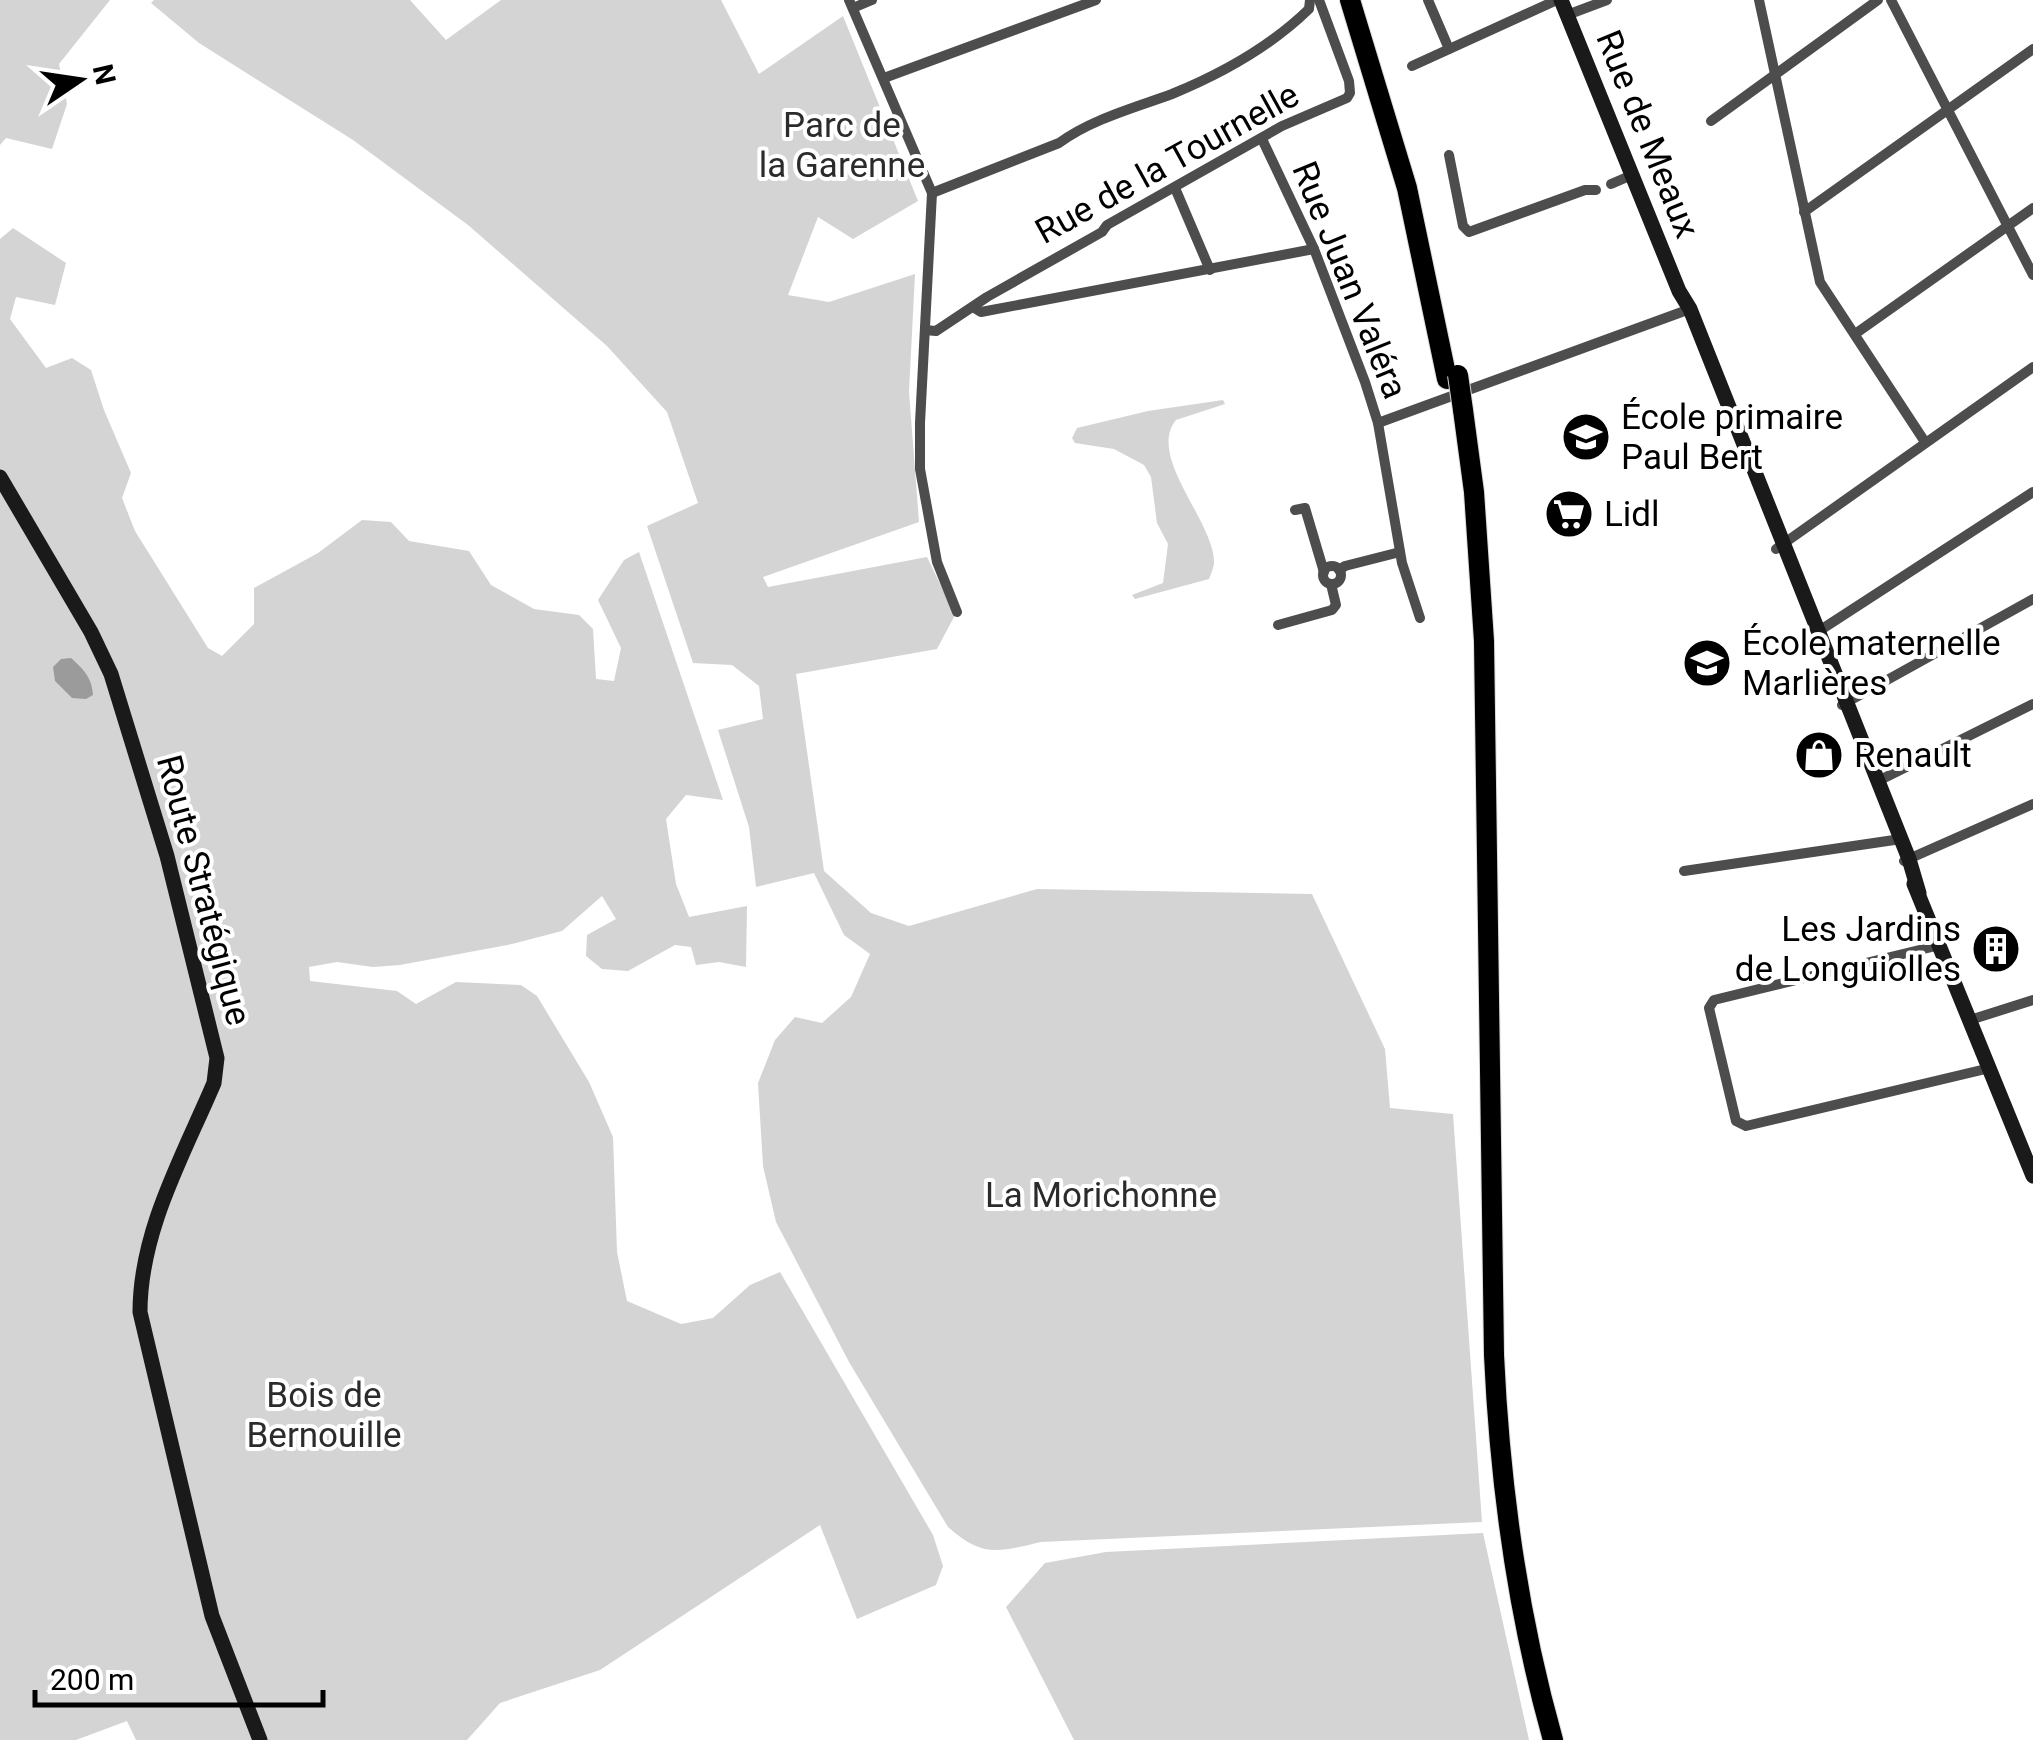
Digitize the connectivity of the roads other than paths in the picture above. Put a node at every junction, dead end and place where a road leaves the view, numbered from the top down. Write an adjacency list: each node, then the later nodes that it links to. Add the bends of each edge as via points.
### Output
1 (872, 0): 11 (street)
2 (1096, 0): 17 (street)
3 (1313, 0): 20 (street, Rue de la Tournelle, via 1350,93); 26 (street, via 1275,40 1217,74)
4 (1350, 0): 38 (highway, via 1407,188)
5 (1362, 0): 38 (highway, via 1419,186)
6 (1428, 0): 13 (street)
7 (1607, 0): 12 (street)
8 (1759, 0): 16 (street)
9 (1878, 0): 16 (street)
10 (1891, 0): 18 (street)
11 (851, 4): 17 (street)
12 (1562, 5): 13 (street); 22 (main road, Rue de Meaux)
13 (1449, 49): 15 (street)
14 (2033, 49): 18 (street)
15 (1412, 66)
16 (1775, 75): 19 (street); 28 (street)
17 (884, 78): 26 (street)
18 (1948, 110): 28 (street); 29 (street)
19 (1711, 121)
20 (1262, 139): 24 (street, Rue de la Tournelle); 30 (street, Rue Juan Valéra)
21 (1448, 155): 25 (street, via 1468,232)
22 (1632, 176): 23 (street); 34 (main road, Rue de Meaux)
23 (1610, 184)
24 (1175, 188): 31 (street); 33 (street, Rue de la Tournelle)
25 (1596, 190)
26 (932, 194): 35 (street)
27 (2033, 208): 29 (street)
28 (1804, 212): 36 (street, via 1820,282)
29 (2008, 226): 32 (street); 36 (street)
30 (1314, 249): 31 (street); 39 (street, Rue Juan Valéra)
31 (1210, 270): 33 (street, via 981,312)
32 (2033, 275)
33 (973, 307): 35 (street, Rue de la Tournelle, via 936,331)
34 (1686, 311): 39 (street); 42 (main road, Rue de Meaux)
35 (925, 330): 51 (street, via 920,469 937,562)
36 (1855, 334): 40 (street)
37 (2033, 367): 40 (street)
38 (1452, 377): 68 (highway, via 1472,641 1482,1350)
39 (1378, 423): 46 (street, Rue Juan Valéra)
40 (1925, 442): 45 (street)
41 (0, 476): 69 (main road, Route Stratégique, via 112,674 167,856 217,1058 214,1083 150,1237 140,1312 212,1616)
42 (1756, 484): 45 (main road, Rue de Meaux); 45 (main road, Rue de Meaux)
43 (2033, 492): 54 (street)
44 (1295, 510): 48 (street, via 1305,508)
45 (1780, 547): 54 (main road, Rue de Meaux); 55 (main road, Rue de Meaux)
46 (1400, 552): 47 (street); 52 (street, Rue Juan Valéra)
47 (1338, 570): 48 (street); 49 (street, via 1339,581)
48 (1324, 572): 49 (street)
49 (1331, 584): 53 (street, via 1332,610)
50 (2033, 599): 55 (street)
51 (957, 612)
52 (1420, 618)
53 (1278, 625)
54 (1819, 630): 55 (main road, Rue de Meaux)
55 (1843, 704): 57 (main road, Rue de Meaux); 59 (main road, Rue de Meaux)
56 (2033, 704): 57 (street)
57 (1878, 781): 59 (main road, Rue de Meaux)
58 (2033, 804): 60 (street)
59 (1898, 840): 60 (main road, Rue de Meaux); 61 (street)
60 (1906, 860): 62 (main road, Rue de Meaux)
61 (1684, 871)
62 (1940, 945): 64 (main road, Rue de Meaux); 65 (street, via 1714,1000 1709,1008 1736,1121 1746,1126)
63 (2033, 1000): 64 (street)
64 (1970, 1020): 65 (main road, Rue de Meaux)
65 (1990, 1068): 66 (main road, Rue de Meaux)
66 (2029, 1155): 67 (main road, Rue de Meaux)
67 (2033, 1176)
68 (1502, 1541): 70 (highway, via 1515,1648); 71 (highway)
69 (260, 1740)
70 (1539, 1740)
71 (1553, 1740)

